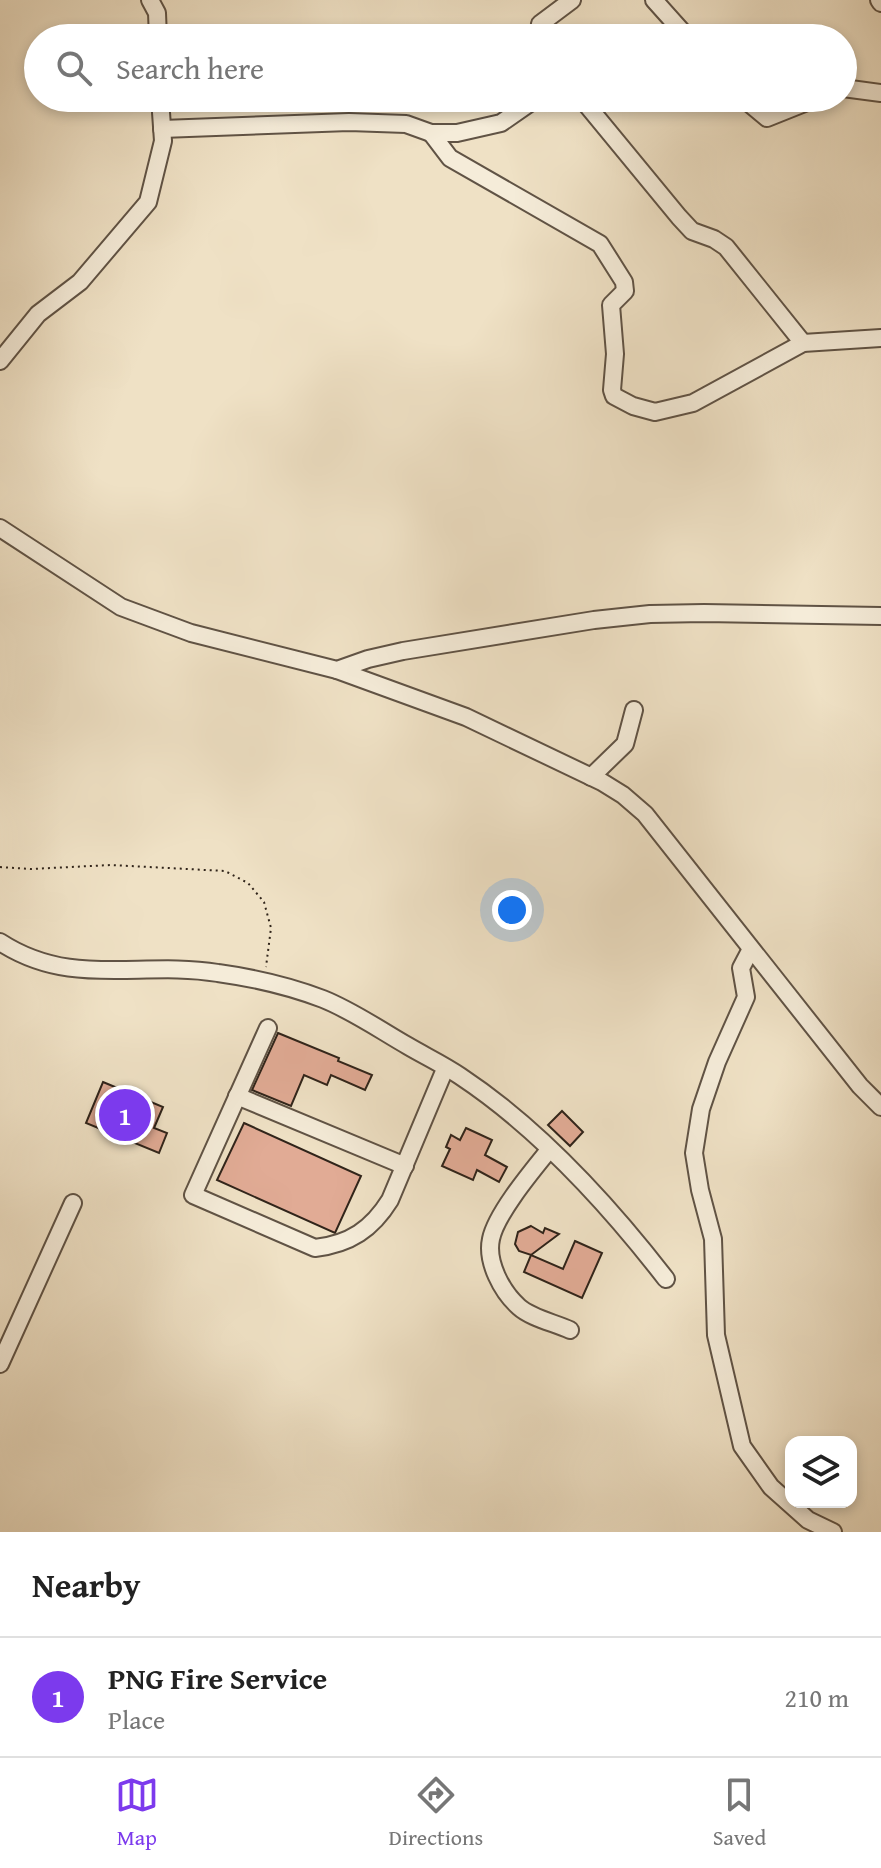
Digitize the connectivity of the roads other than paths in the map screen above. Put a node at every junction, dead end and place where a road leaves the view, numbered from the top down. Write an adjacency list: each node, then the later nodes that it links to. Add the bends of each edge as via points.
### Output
1 (150, 0): 4 (street)
2 (572, 0): 5 (street)
3 (654, 0): 6 (street)
4 (157, 24)
5 (540, 24)
6 (675, 24)
7 (857, 90): 8 (street)
8 (881, 93)
9 (161, 112): 14 (street)
10 (517, 112): 15 (street, via 481,130)
11 (593, 112): 17 (street, via 692,231 726,247)
12 (760, 112): 13 (street, via 767,118)
13 (782, 112)
14 (162, 129): 15 (street, via 349,122 406,124); 18 (street, via 148,202 80,282 38,314)
15 (431, 133): 17 (street, via 450,158 600,244 625,291 611,305 614,396 655,412 693,403)
16 (881, 338): 17 (street)
17 (803, 343)
18 (0, 361)
19 (0, 528): 21 (street, via 121,607 191,633)
20 (881, 616): 21 (street, via 650,614 403,651)
21 (337, 670): 23 (street, via 466,717)
22 (634, 710): 23 (street, via 625,744)
23 (591, 777): 25 (street, via 645,814)
24 (0, 942): 27 (street, via 70,969 214,972 263,981 325,1000)
25 (751, 949): 29 (street); 36 (street, via 741,968 746,997 701,1109 694,1153 713,1239 716,1335 742,1446 771,1487 808,1520)
26 (268, 1028): 28 (street)
27 (445, 1069): 30 (street); 31 (street)
28 (237, 1096): 31 (street); 31 (street, via 193,1195 315,1248 363,1234 381,1215)
29 (881, 1107)
30 (549, 1150): 33 (street, via 629,1231); 34 (street, via 507,1208 490,1250 502,1287 520,1309)
31 (405, 1166)
32 (73, 1203): 35 (street)
33 (666, 1279)
34 (570, 1330)
35 (0, 1364)
36 (833, 1532)

